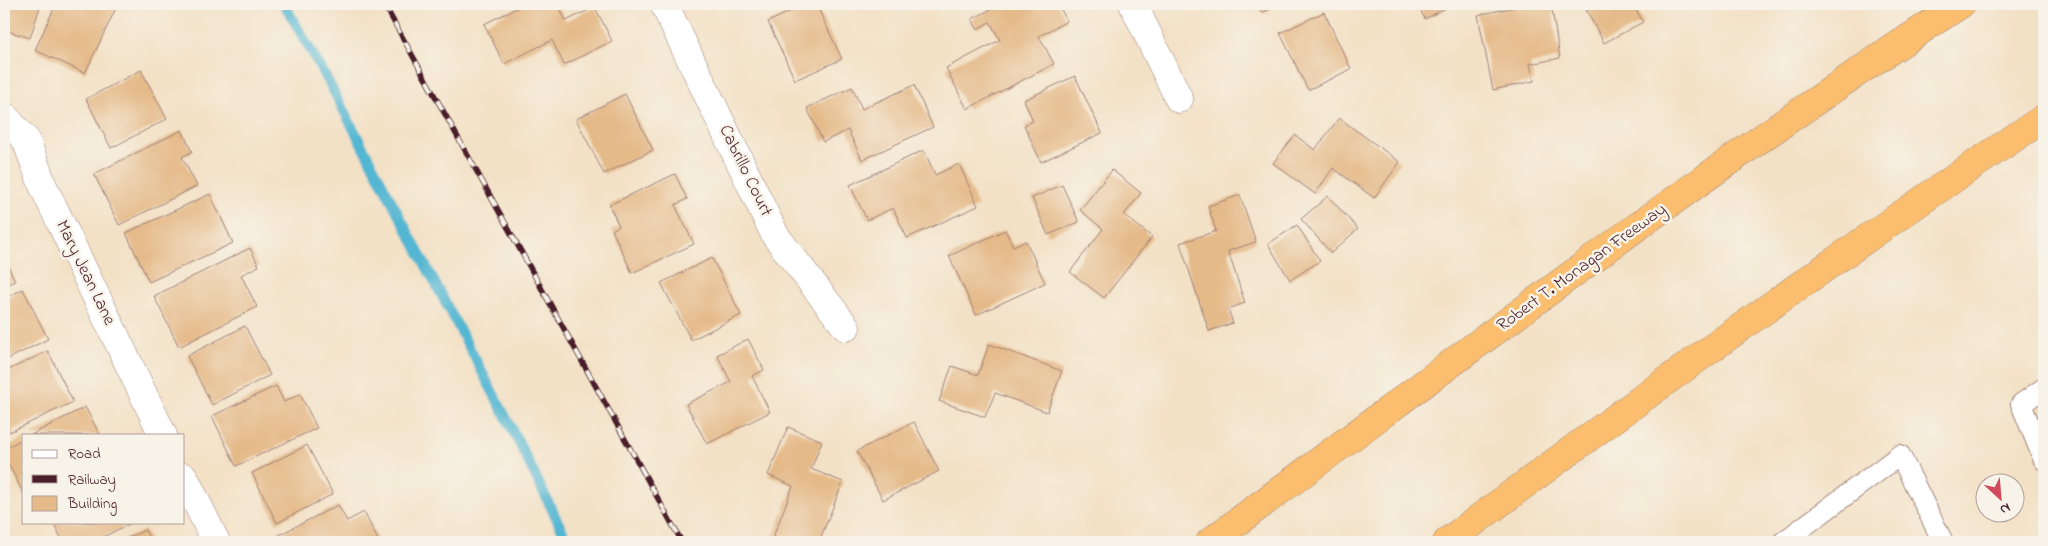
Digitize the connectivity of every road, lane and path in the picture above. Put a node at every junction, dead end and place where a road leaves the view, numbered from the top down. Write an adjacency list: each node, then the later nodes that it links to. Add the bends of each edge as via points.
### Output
1 (664, 4): 7 (street, Cabrillo Court, via 775,235)
2 (1133, 4): 4 (street)
3 (1961, 4): 13 (highway, Robert T. Monagan Freeway, via 1804,108 1680,196)
4 (1179, 99)
5 (4, 116): 9 (street, Mary Jean Lane, via 26,140 43,186)
6 (2044, 118): 14 (highway, via 1716,344)
7 (846, 326)
8 (2044, 388): 10 (lane, via 2021,404)
9 (164, 434)
10 (2044, 460)
11 (185, 479): 12 (street)
12 (216, 542)
13 (1210, 542)
14 (1447, 542)
15 (1783, 542): 16 (lane, via 1900,455)
16 (1943, 542)

